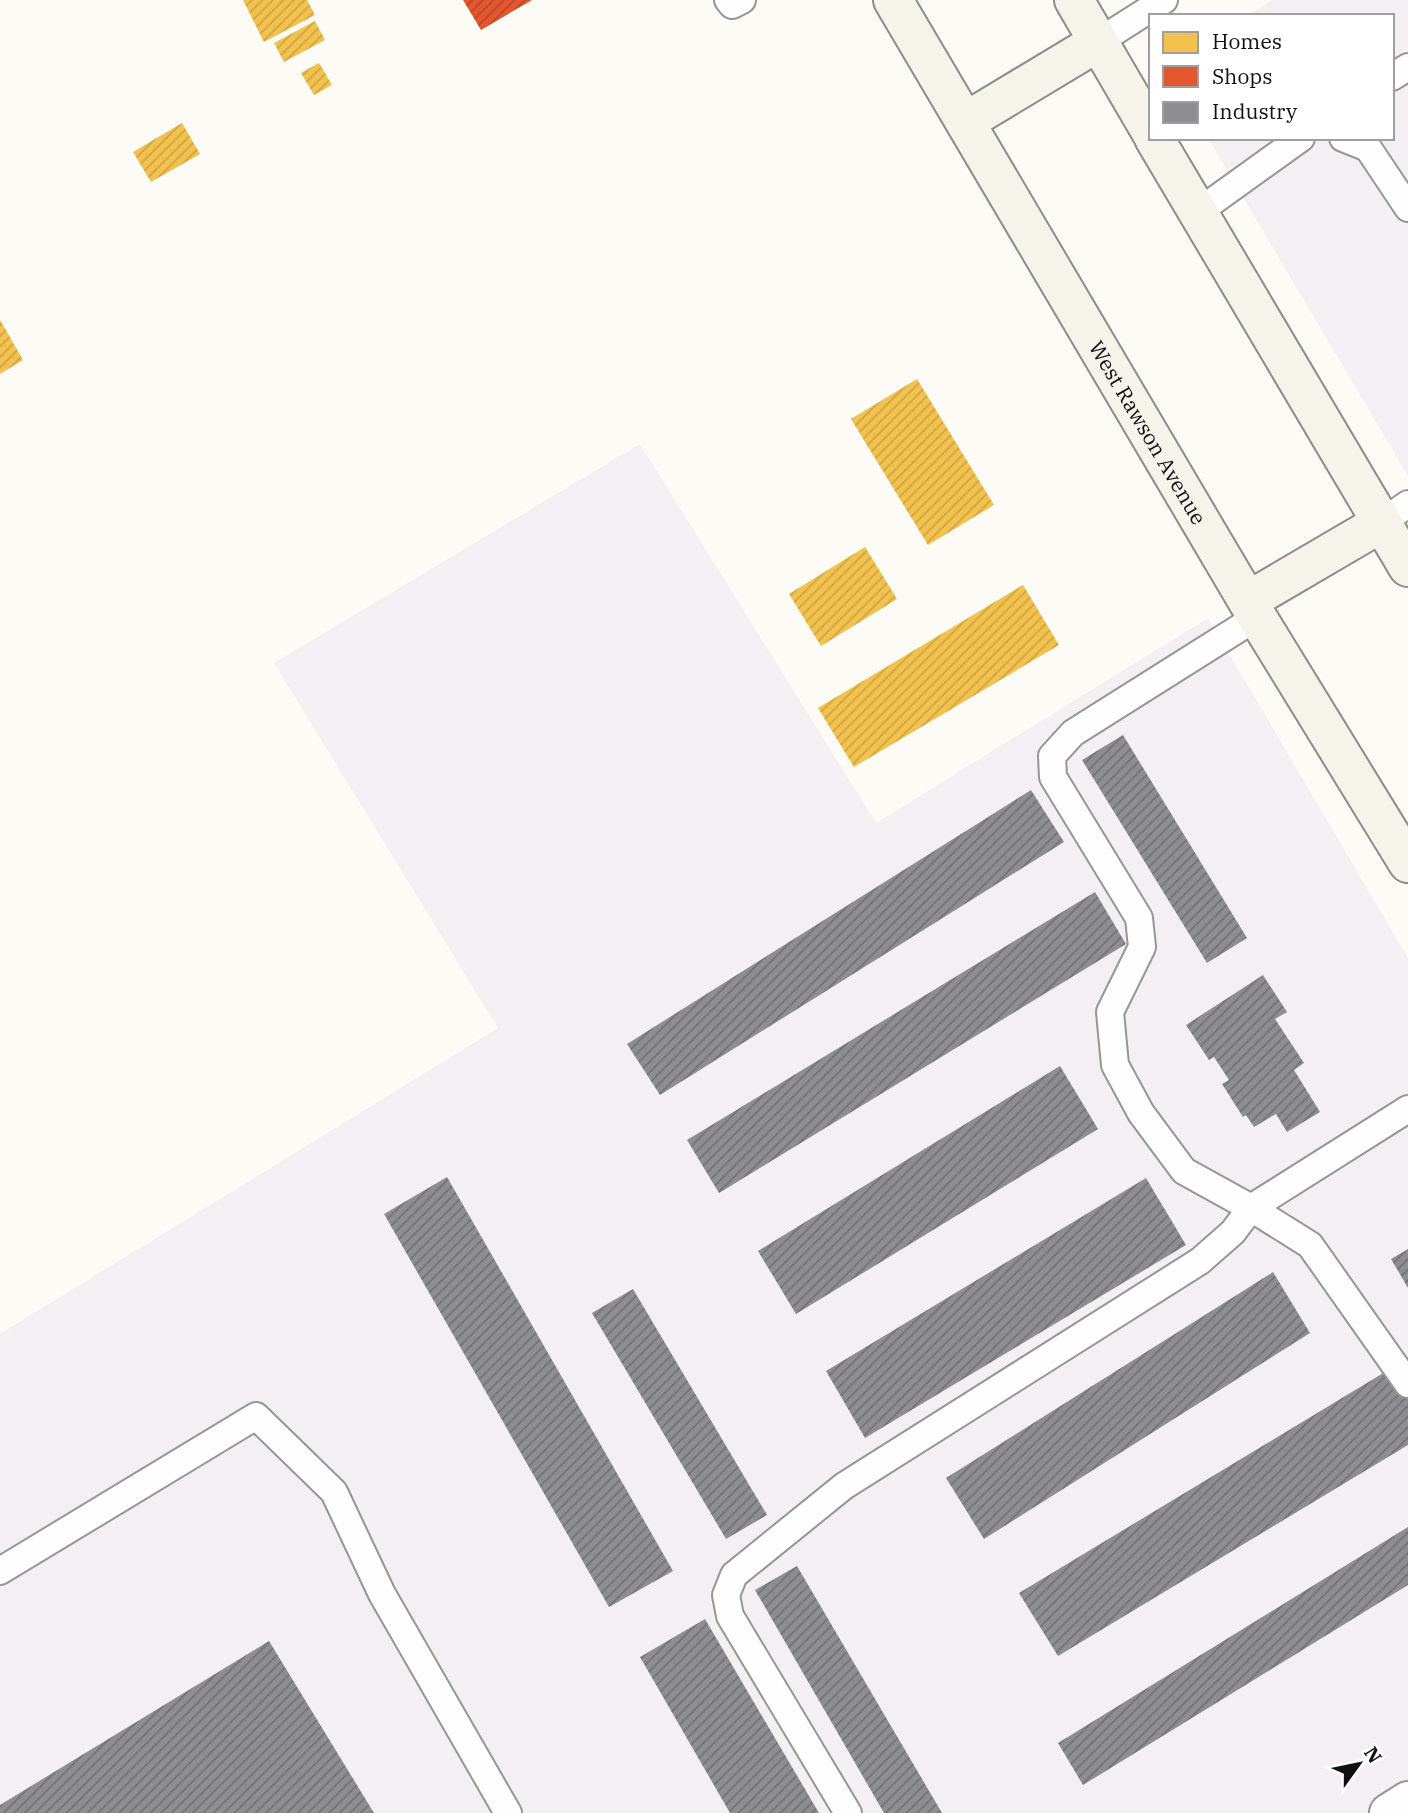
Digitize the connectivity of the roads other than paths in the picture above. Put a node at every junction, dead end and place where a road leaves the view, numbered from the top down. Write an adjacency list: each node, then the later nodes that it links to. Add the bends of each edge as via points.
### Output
1 (728, 0): 2 (lane, via 732,5)
2 (742, 0)
3 (893, 0): 7 (main road, West Rawson Avenue)
4 (1074, 0): 6 (main road)
5 (1164, 0): 6 (lane)
6 (1098, 42): 7 (main road); 8 (main road)
7 (965, 122): 16 (main road, West Rawson Avenue)
8 (1149, 129)
9 (1155, 140): 13 (main road)
10 (1298, 140): 13 (lane)
11 (1348, 140): 12 (lane, via 1368,149)
12 (1408, 208)
13 (1198, 212): 14 (main road)
14 (1395, 514): 15 (main road); 16 (main road)
15 (1408, 567)
16 (1252, 609): 17 (main road, West Rawson Avenue); 19 (lane, via 1073,733 1052,756 1052,776 1139,918 1143,947 1110,1012 1115,1065 1141,1113 1184,1171)
17 (1408, 863)
18 (1408, 1109): 19 (lane)
19 (1251, 1208): 20 (lane, via 1310,1245); 24 (lane, via 1233,1232 1200,1261 844,1486 734,1575 726,1595 730,1616)
20 (1408, 1384)
21 (0, 1572): 23 (lane, via 256,1416 334,1492 382,1594)
22 (1408, 1801): 25 (street)
23 (508, 1813)
24 (848, 1813)
25 (1389, 1813)

